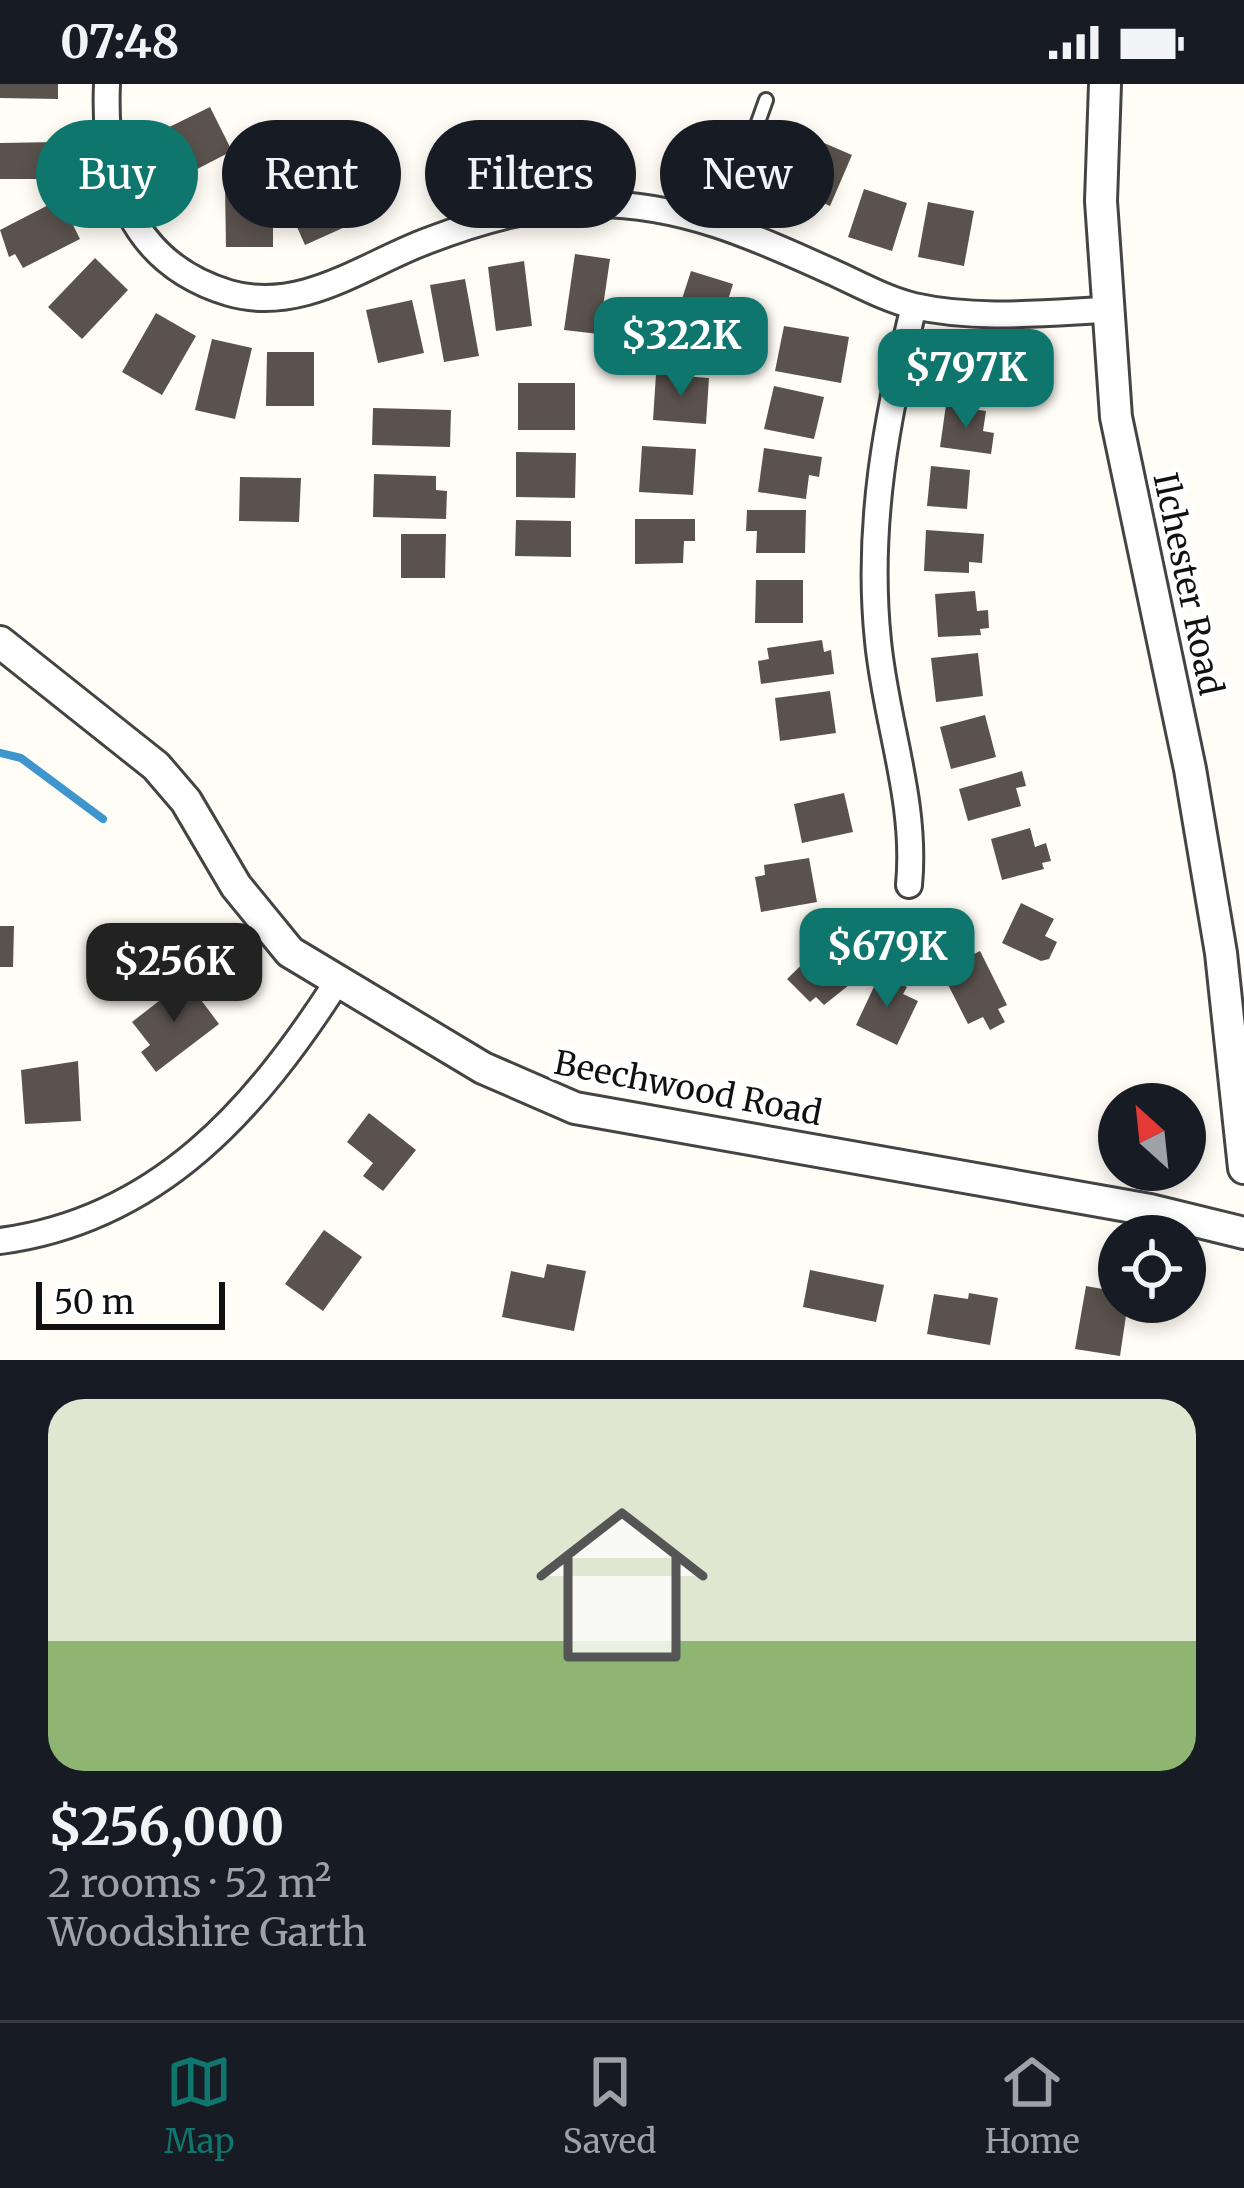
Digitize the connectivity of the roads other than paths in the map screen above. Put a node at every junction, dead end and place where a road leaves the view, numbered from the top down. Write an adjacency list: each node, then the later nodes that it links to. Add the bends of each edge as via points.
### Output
1 (106, 84): 5 (street, via 106,147 125,206 169,260 232,294 305,293 453,231 547,206)
2 (1105, 84): 8 (street, Ilchester Road)
3 (766, 100): 4 (lane)
4 (759, 120)
5 (660, 211)
6 (734, 228): 7 (street)
7 (914, 306): 8 (street); 10 (street, via 890,405 873,562 886,704 911,819)
8 (1105, 310): 12 (street, Ilchester Road, via 1116,417 1221,953)
9 (0, 642): 11 (street, Beechwood Road, via 156,766 262,921 290,952)
10 (909, 885)
11 (337, 982): 13 (street, Beechwood Road, via 513,1084 575,1108); 14 (street, via 256,1098 176,1171 62,1225)
12 (1244, 1168)
13 (1244, 1233)
14 (0, 1241)

